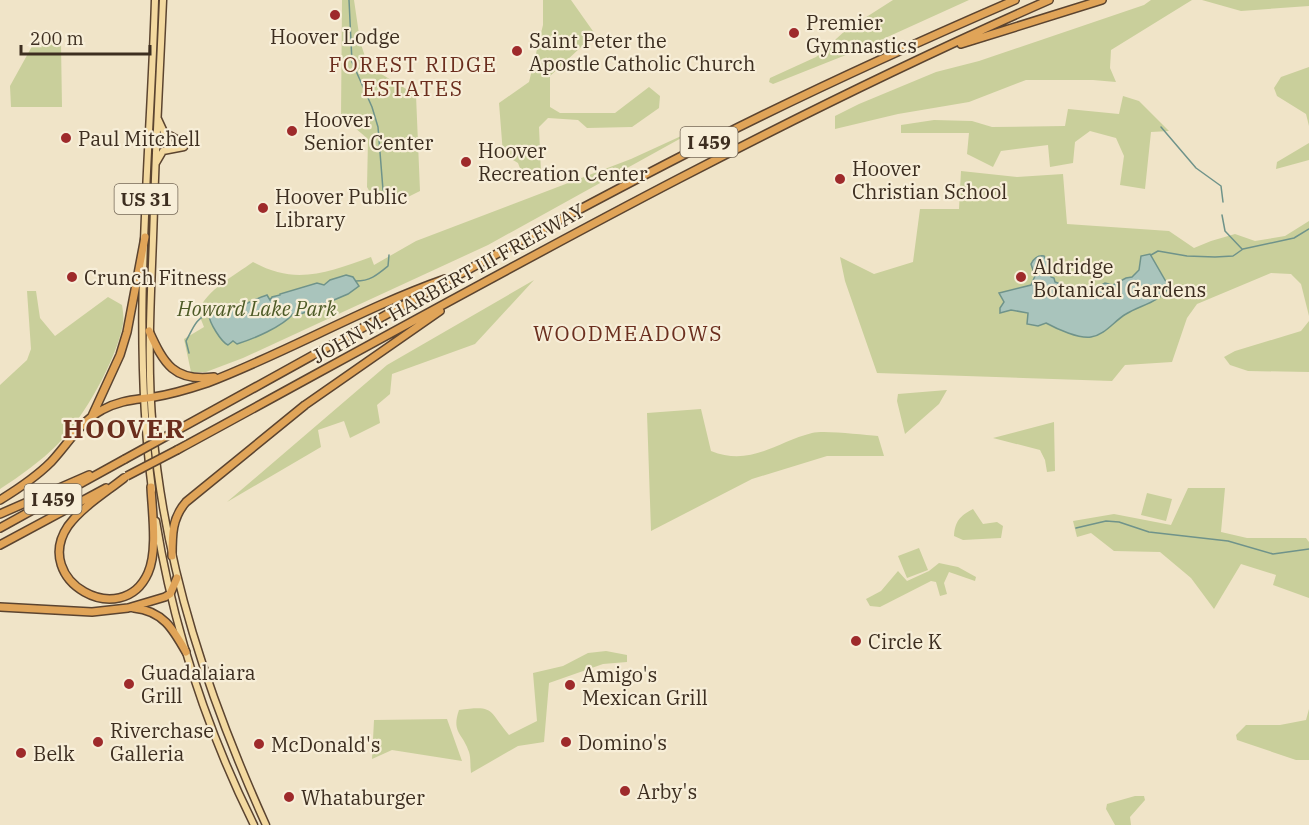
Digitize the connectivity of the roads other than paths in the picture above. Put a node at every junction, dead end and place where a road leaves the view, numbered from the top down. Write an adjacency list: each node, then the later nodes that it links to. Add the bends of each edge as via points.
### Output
1 (155, 0): 11 (main road, US 31)
2 (163, 0): 9 (main road, US 31)
3 (1006, 0): 7 (highway)
4 (1015, 0): 7 (highway, JOHN M. HARBERT III FREEWAY / I 459)
5 (1049, 0): 8 (highway, JOHN M. HARBERT III FREEWAY / I 459)
6 (1102, 0): 8 (highway)
7 (959, 24): 12 (highway, JOHN M. HARBERT III FREEWAY / I 459, via 713,140)
8 (938, 50): 13 (highway, JOHN M. HARBERT III FREEWAY / I 459, via 710,161)
9 (157, 115): 10 (main road, US 31); 10 (main road, via 164,132 183,145 163,152)
10 (155, 166): 14 (main road, US 31)
11 (145, 237): 16 (main road, US 31); 17 (highway, via 127,332)
12 (465, 273): 15 (highway, via 403,294); 18 (highway, JOHN M. HARBERT III FREEWAY / I 459, bridge)
13 (473, 289): 19 (highway, JOHN M. HARBERT III FREEWAY / I 459, bridge); 25 (highway, via 305,405 186,501 173,525)
14 (149, 331): 15 (highway, via 163,361 172,369 201,378); 16 (main road, US 31)
15 (226, 375): 16 (highway, via 184,391)
16 (147, 398): 17 (highway, via 122,401); 20 (main road, US 31); 25 (main road, US 31)
17 (92, 416): 21 (highway, via 49,464)
18 (105, 470): 22 (highway); 23 (highway, JOHN M. HARBERT III FREEWAY / I 459)
19 (125, 477): 20 (highway, via 78,515 61,545 61,562 69,580 78,590 97,598 128,594 149,572); 24 (highway, JOHN M. HARBERT III FREEWAY / I 459)
20 (151, 487): 27 (main road, US 31)
21 (0, 500)
22 (0, 514)
23 (0, 528)
24 (0, 545)
25 (172, 556): 26 (main road, US 31)
26 (177, 578): 27 (highway); 32 (main road, US 31)
27 (170, 594): 29 (highway); 30 (main road, US 31)
28 (0, 607): 29 (highway, via 78,612)
29 (128, 608): 30 (highway, via 151,612 166,621)
30 (186, 652): 31 (main road, US 31)
31 (199, 689): 32 (main road); 33 (main road, US 31)
32 (211, 691): 34 (main road, US 31)
33 (254, 825)
34 (266, 825)

